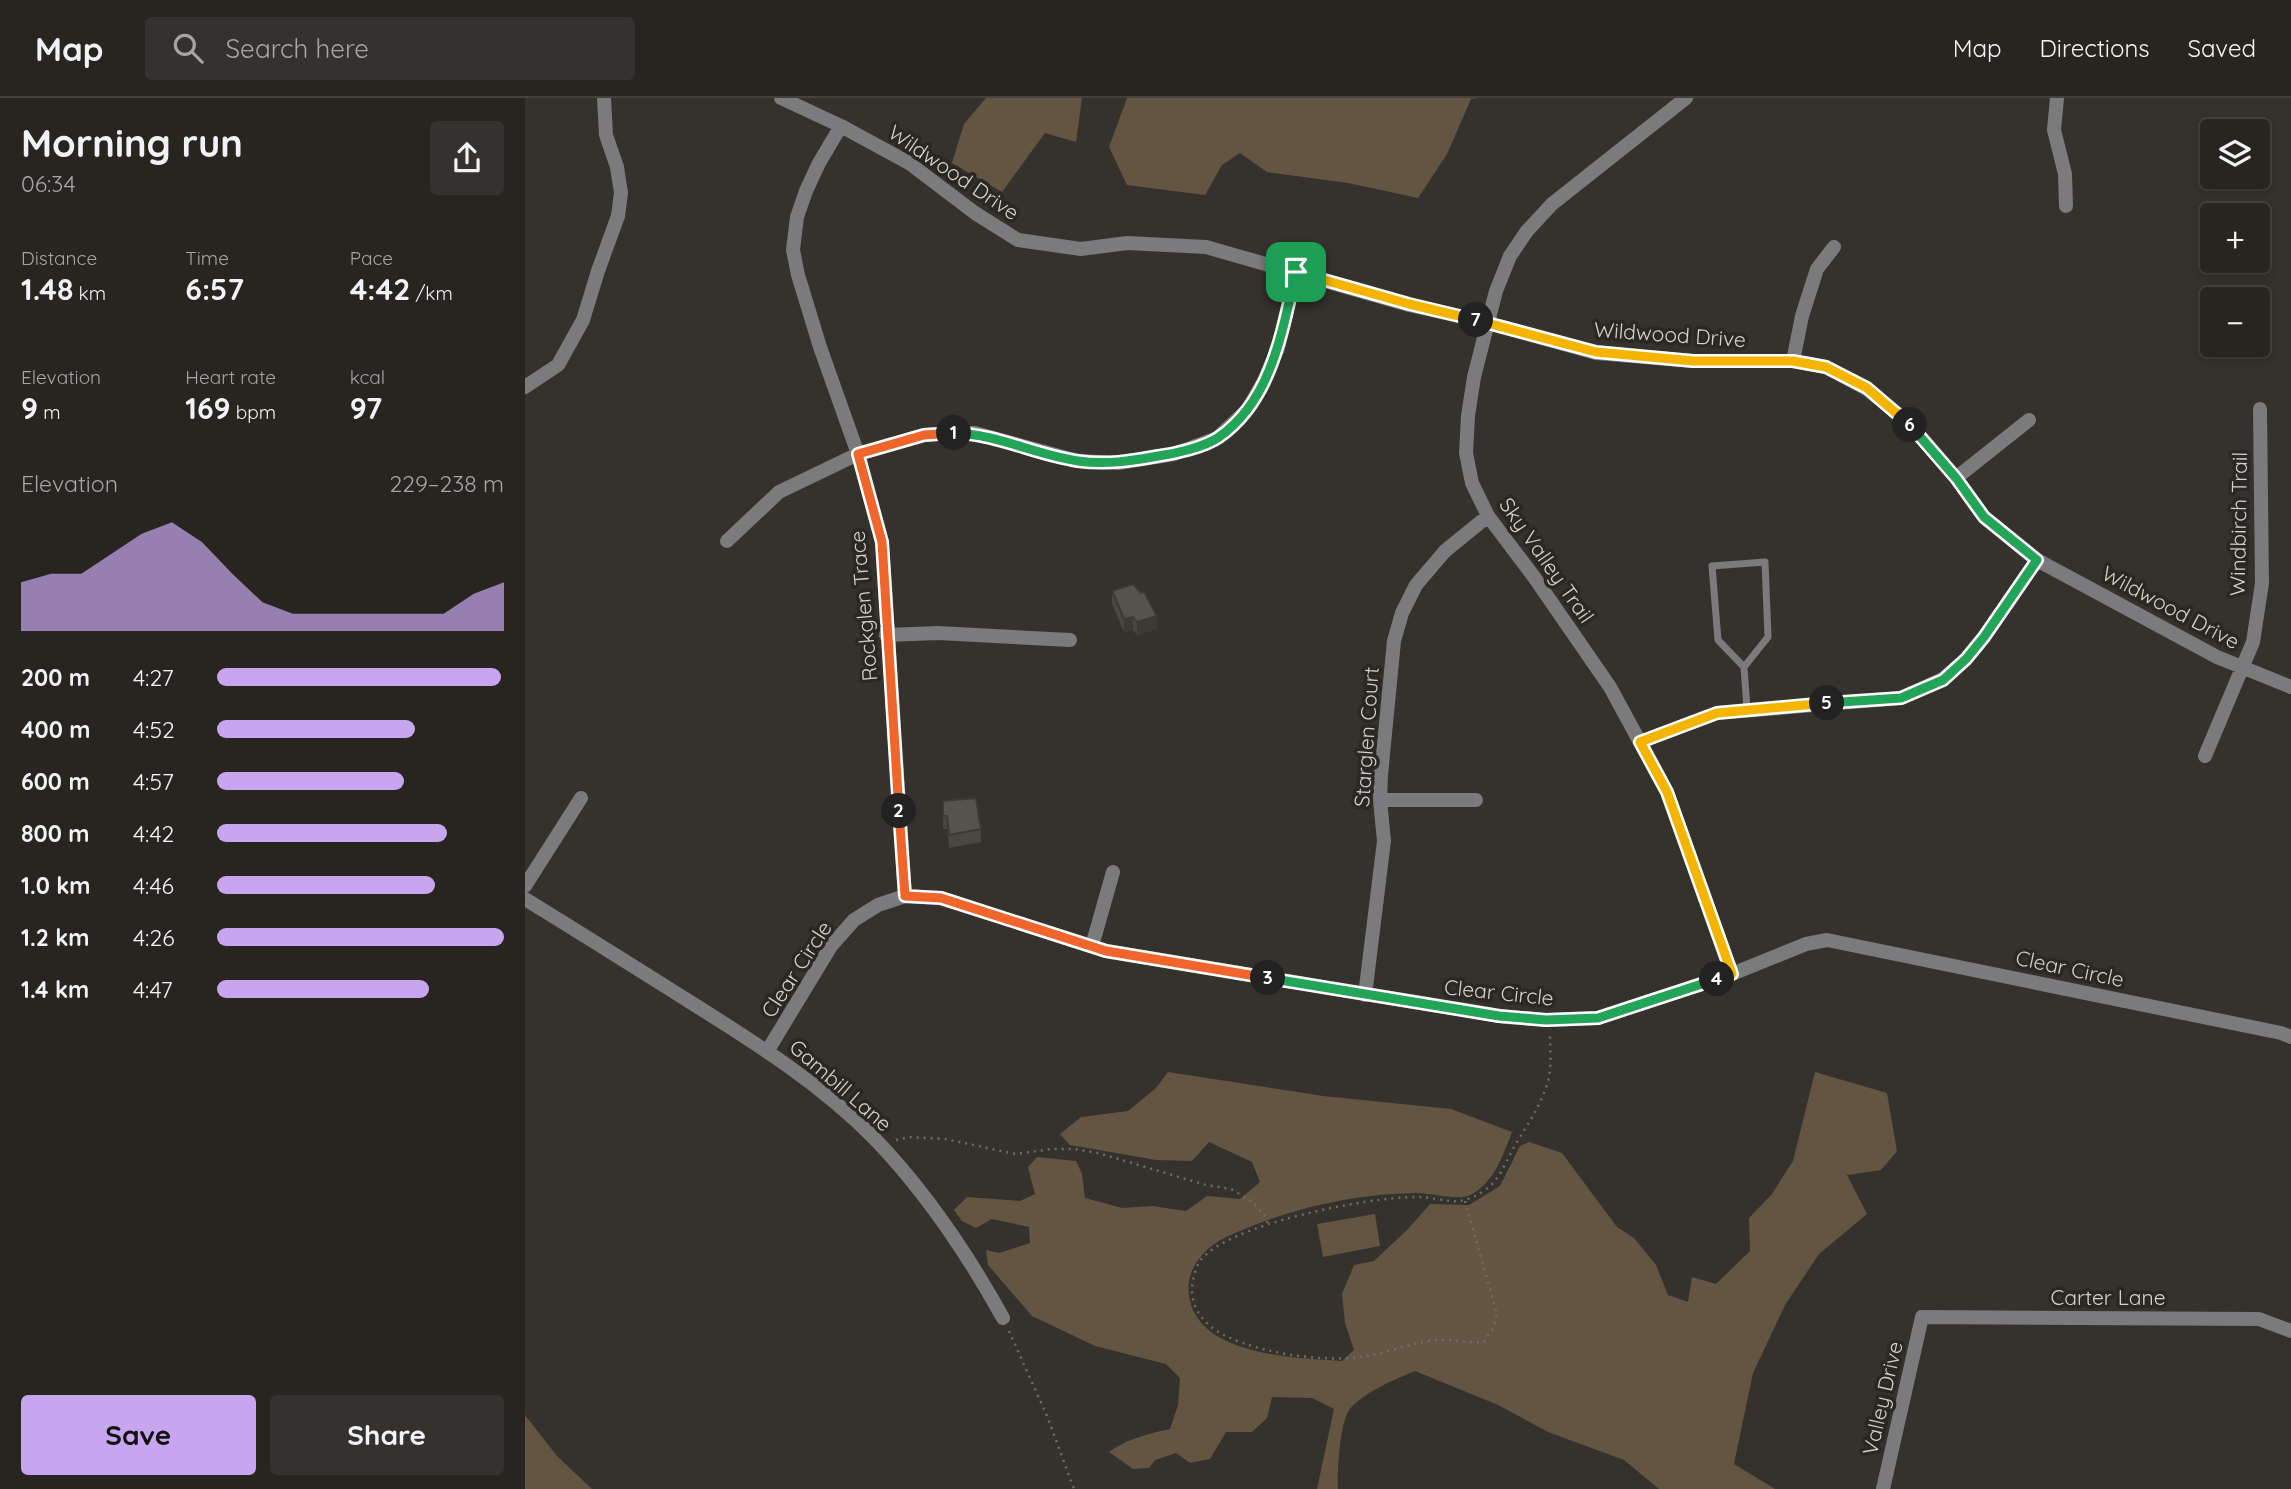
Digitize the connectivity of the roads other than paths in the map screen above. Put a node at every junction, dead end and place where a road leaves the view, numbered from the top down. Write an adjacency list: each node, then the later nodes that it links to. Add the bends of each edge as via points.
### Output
1 (604, 98): 11 (street, via 606,135 621,193 618,216 583,320 558,365)
2 (781, 98): 5 (street, Wildwood Drive)
3 (1686, 98): 9 (street, Sky Valley Trail, via 1552,204 1527,231 1510,256)
4 (2057, 98): 6 (street, via 2054,130 2066,174)
5 (841, 125): 8 (street, Wildwood Drive, via 909,163 1018,240 1081,249 1127,243 1206,247); 14 (street, Rockglen Trace, via 806,191 793,250 797,275)
6 (2066, 206)
7 (1834, 247): 10 (street, via 1817,269)
8 (1296, 272): 9 (street, Wildwood Drive); 14 (street, via 1278,348 1264,382 1248,409 1217,438 1174,454 1118,463 1078,461 975,433 924,435)
9 (1489, 323): 10 (street, Wildwood Drive, via 1596,352 1693,361); 16 (street, Sky Valley Trail, via 1470,403 1466,453 1472,483)
10 (1793, 361): 15 (street, Wildwood Drive, via 1826,367 1867,388 1909,423)
11 (525, 387)
12 (2260, 409): 22 (street, Windbirch Trail, via 2262,583 2253,642)
13 (2029, 420): 15 (street)
14 (858, 454): 17 (street, via 779,492); 19 (street, Rockglen Trace, via 882,542)
15 (1956, 478): 18 (street, Wildwood Drive, via 1984,517)
16 (1488, 516): 25 (street, Sky Valley Trail, via 1602,676); 28 (street, Starglen Court, via 1445,551 1416,585 1402,613 1394,642)
17 (727, 541)
18 (2037, 560): 22 (street, Wildwood Drive); 24 (street, via 1984,637 1943,680 1901,698)
19 (886, 635): 20 (street); 32 (street, Rockglen Trace)
20 (1070, 640)
21 (1744, 667): 21 (lane, via 1718,640 1712,566 1765,562 1768,637); 24 (lane)
22 (2243, 669): 23 (street, Wildwood Drive); 26 (street, Windbirch Trail)
23 (2291, 687)
24 (1747, 709): 25 (street, via 1717,713)
25 (1640, 742): 35 (street, Sky Valley Trail, via 1667,792)
26 (2205, 756)
27 (581, 798): 31 (street)
28 (1380, 800): 29 (street); 36 (street, Starglen Court, via 1384,841)
29 (1476, 800)
30 (1113, 872): 34 (street)
31 (525, 886)
32 (905, 896): 34 (street, Clear Circle, via 941,898); 38 (street, Clear Circle, via 854,920 831,946)
33 (525, 899): 38 (street, Gambill Lane)
34 (1092, 946): 36 (street, Clear Circle)
35 (1732, 974): 36 (street, Clear Circle, via 1598,1018 1506,1017); 37 (street, Clear Circle, via 1827,940)
36 (1365, 995)
37 (2291, 1037)
38 (768, 1051): 40 (street, Gambill Lane, via 839,1105 917,1186 979,1274)
39 (1922, 1317): 41 (street, Carter Lane, via 2259,1319); 42 (street, Valley Drive)
40 (1003, 1318)
41 (2291, 1331)
42 (1883, 1489)

